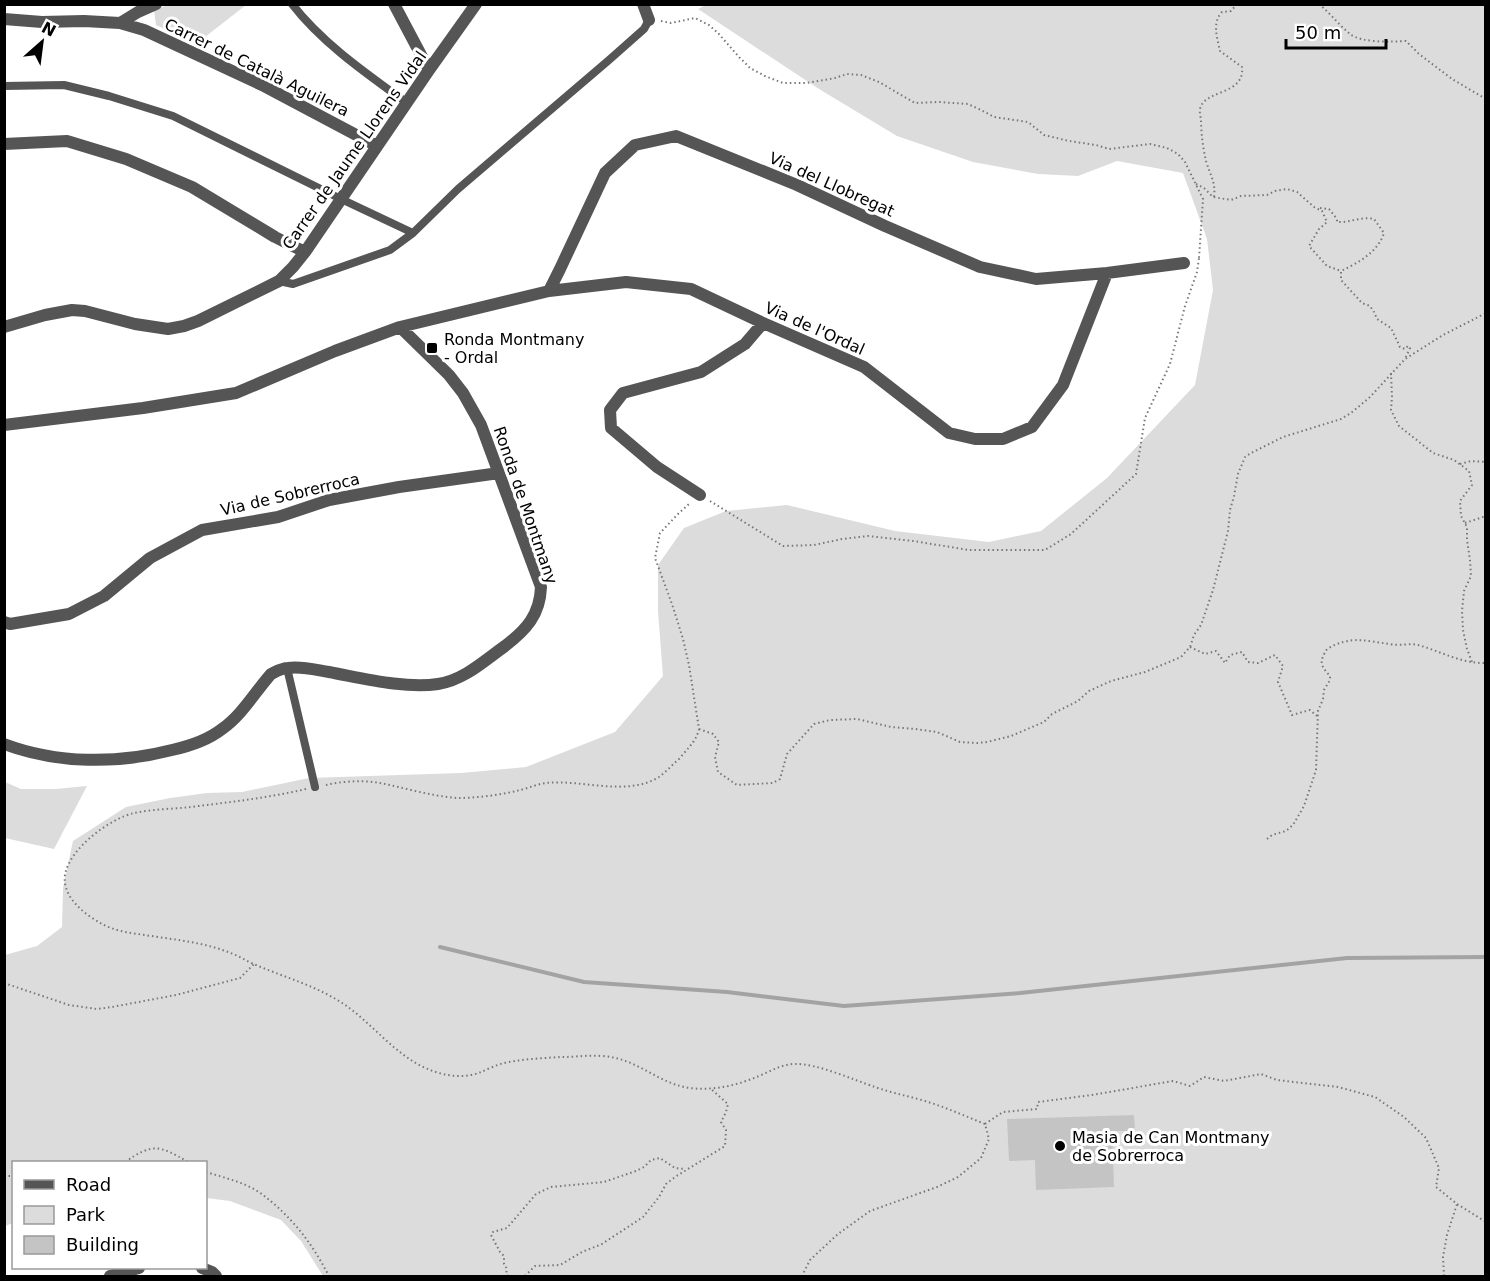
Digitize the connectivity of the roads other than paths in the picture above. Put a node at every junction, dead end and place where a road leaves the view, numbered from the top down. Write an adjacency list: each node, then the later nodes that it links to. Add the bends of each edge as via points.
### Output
1 (156, 4): 8 (street)
2 (292, 4): 11 (lane, via 314,29)
3 (394, 4): 9 (street)
4 (476, 4): 9 (street, Carrer de Jaume Llorens Vidal)
5 (643, 4): 7 (street)
6 (4, 19): 8 (street, Carrer de Català Aguilera)
7 (649, 20): 15 (lane, via 644,29 458,189)
8 (120, 23): 13 (street, Carrer de Català Aguilera, via 144,30 262,85)
9 (429, 70): 11 (street, Carrer de Jaume Llorens Vidal)
10 (4, 86): 14 (lane, via 64,85 173,116)
11 (406, 103): 13 (street, Carrer de Jaume Llorens Vidal)
12 (4, 144): 16 (street, via 68,141 126,159 192,187)
13 (377, 146): 14 (street, Carrer de Jaume Llorens Vidal)
14 (341, 199): 15 (lane); 16 (street, Carrer de Jaume Llorens Vidal)
15 (413, 233): 19 (lane, via 390,250 293,284)
16 (305, 252): 19 (street, Carrer de Jaume Llorens Vidal)
17 (1184, 263): 18 (street, Via del Llobregat)
18 (1107, 273): 20 (street, Via del Llobregat, via 1036,279 980,267 676,136 635,145 605,173); 21 (street, Via de l'Ordal, via 1063,384 1032,427 1003,439 975,439 950,433 864,367)
19 (279, 281): 22 (street, Carrer de Jaume Llorens Vidal, via 198,321 168,329 72,310)
20 (549, 291): 21 (street, Via de l'Ordal, via 626,282 692,289); 23 (street, Via de l'Ordal)
21 (763, 323): 26 (street, via 745,344 701,372 622,393 610,410 611,428 657,467)
22 (4, 327)
23 (400, 327): 24 (street, via 236,393); 25 (street, Ronda de Montmany, via 463,393 481,425)
24 (4, 425)
25 (499, 473): 27 (street, Via de Sobrerroca, via 329,500 278,517 202,530 150,558 104,596 69,614); 28 (street, Ronda de Montmany, via 541,586 538,606 520,634 465,674 438,684 415,685)
26 (700, 495)
27 (4, 622)
28 (287, 668): 29 (street, via 272,674 225,727 184,747 124,759 94,760 59,758); 30 (lane)
29 (4, 744)
30 (315, 787)
31 (135, 1269): 32 (street)
32 (110, 1276)

